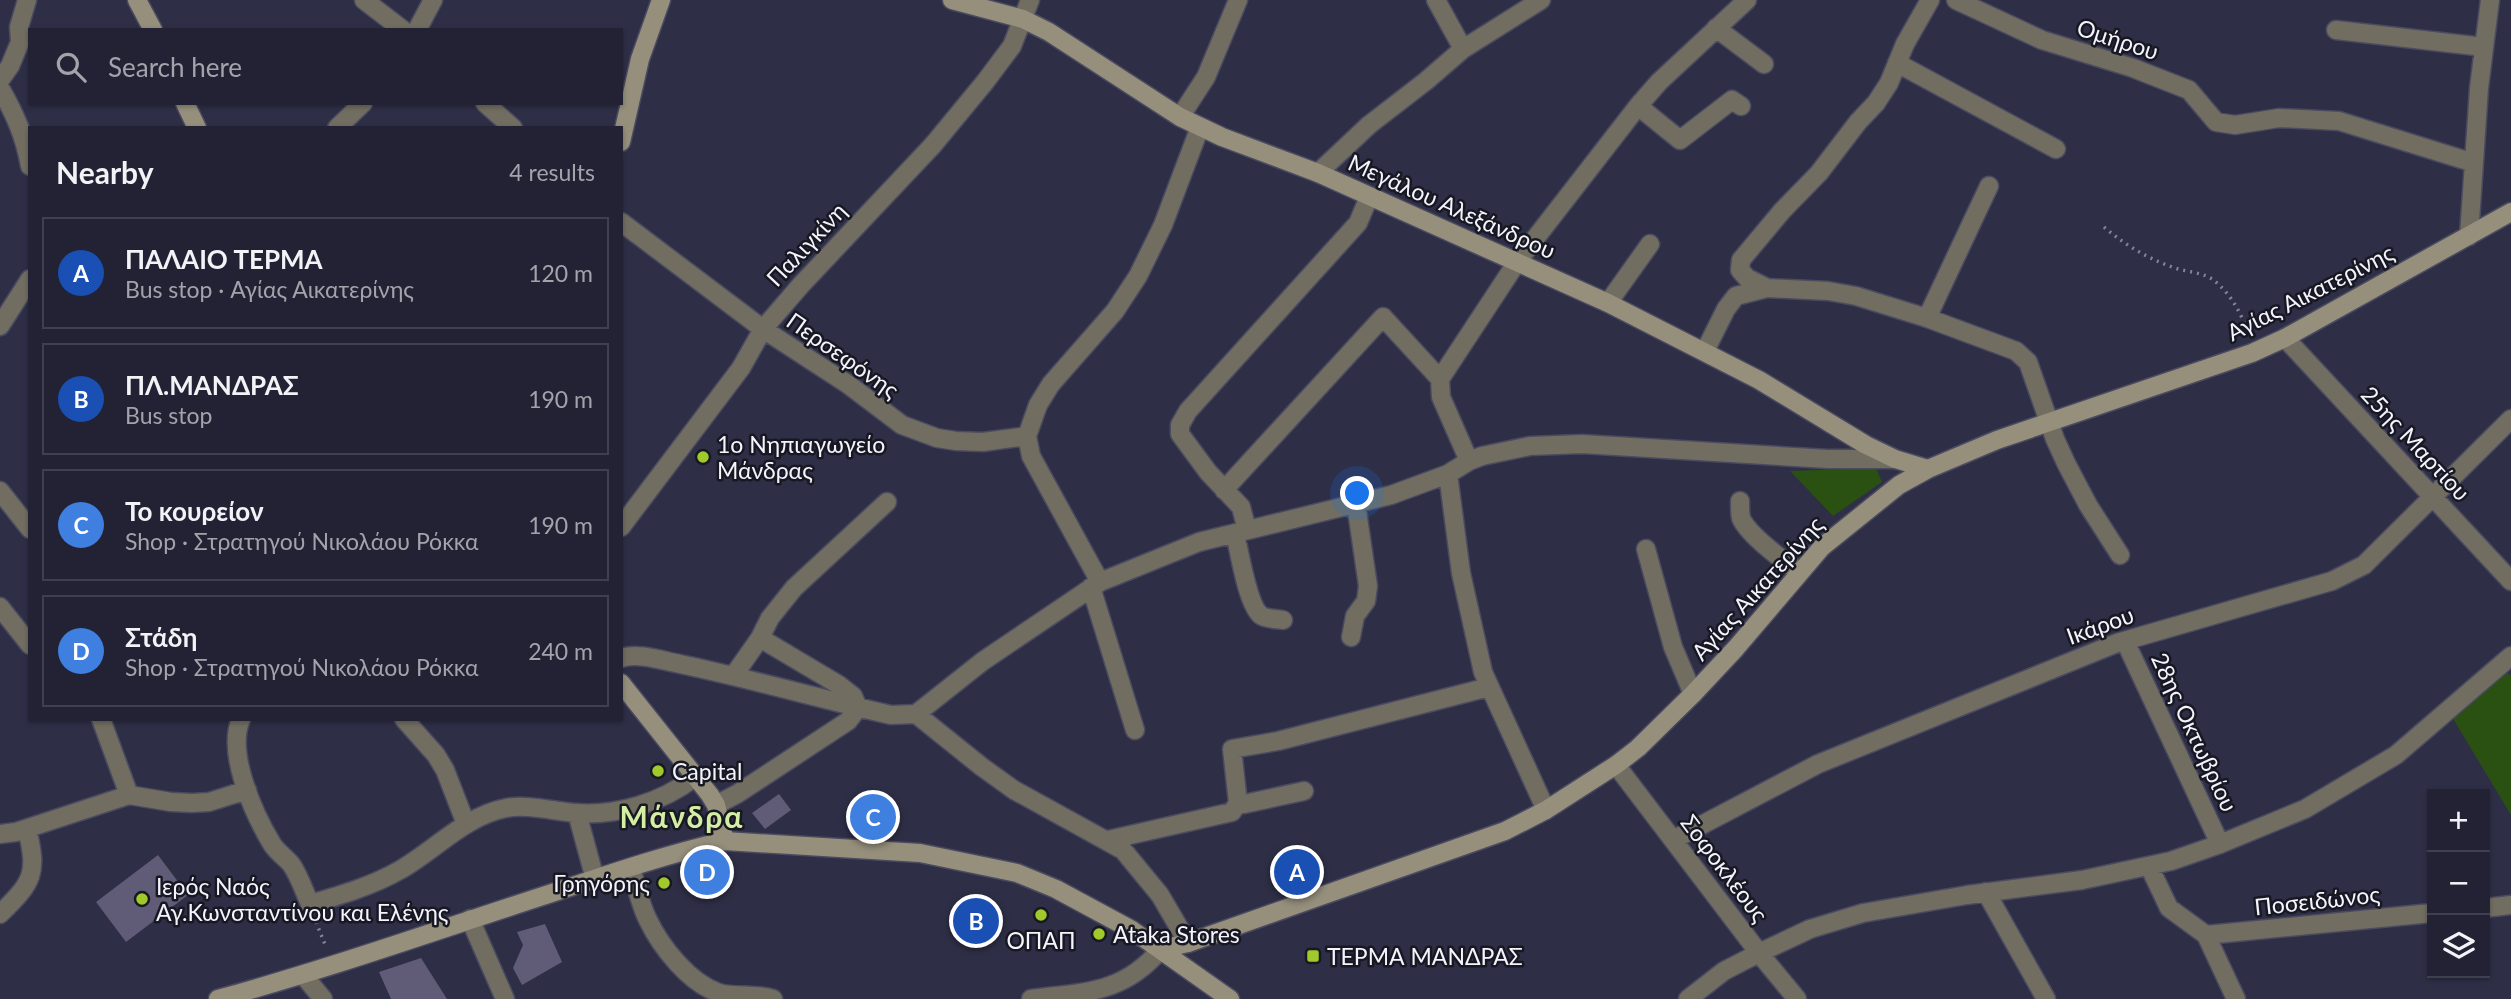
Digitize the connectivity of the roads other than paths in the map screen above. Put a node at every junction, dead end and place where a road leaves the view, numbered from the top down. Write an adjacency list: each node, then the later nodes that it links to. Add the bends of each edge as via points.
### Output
1 (27, 0): 21 (street, via 19,27)
2 (137, 0): 16 (street)
3 (364, 0): 17 (street)
4 (433, 0): 18 (street)
5 (660, 0): 38 (street)
6 (952, 0): 15 (street, Μεγάλου Αλεξάνδρου)
7 (1030, 0): 15 (street, Παλιγκίνη)
8 (1237, 0): 33 (street, via 1206,77)
9 (1436, 0): 23 (street)
10 (1541, 0): 23 (street)
11 (1747, 0): 19 (street)
12 (1930, 0): 24 (street)
13 (1956, 0): 41 (street, Ομήρου, via 2042,40 2189,90 2216,121 2235,125 2279,118 2339,121)
14 (2490, 0): 22 (street)
15 (1023, 19): 33 (street, Μεγάλου Αλεξάνδρου); 55 (street, Παλιγκίνη, via 1012,46 933,145)
16 (152, 28)
17 (400, 28)
18 (418, 28)
19 (1716, 28): 25 (street); 31 (street)
20 (2336, 30): 22 (street)
21 (25, 45): 26 (street)
22 (2484, 47): 41 (street)
23 (1463, 49): 42 (street)
24 (1897, 63): 39 (street); 51 (street, via 1876,103 1741,260 1747,278)
25 (1764, 64)
26 (0, 80)
27 (0, 88): 40 (street)
28 (186, 105): 34 (street)
29 (361, 105): 35 (street)
30 (487, 105): 36 (street)
31 (1638, 106): 32 (street, via 1680,140 1732,100); 49 (street)
32 (1741, 106)
33 (1180, 117): 37 (street, Μεγάλου Αλεξάνδρου)
34 (196, 126)
35 (339, 126)
36 (511, 126)
37 (1200, 127): 42 (street, Μεγάλου Αλεξάνδρου); 61 (street, via 1164,225 1138,276 1115,311 1051,384)
38 (623, 133)
39 (2056, 149)
40 (28, 156)
41 (2474, 163): 47 (street)
42 (1318, 173): 44 (street, Μεγάλου Αλεξάνδρου)
43 (1989, 186): 53 (street)
44 (1369, 197): 49 (street, Μεγάλου Αλεξάνδρου); 66 (street, via 1358,223 1180,425 1180,434)
45 (2511, 212): 47 (street, Αγίας Αικατερίνης)
46 (623, 224): 55 (street, Περσεφόνης)
47 (2469, 236): 56 (street, Αγίας Αικατερίνης)
48 (1650, 244): 52 (street)
49 (1517, 262): 52 (street, Μεγάλου Αλεξάνδρου); 58 (street)
50 (28, 282): 54 (street)
51 (1767, 288): 53 (street, via 1856,296); 57 (street, via 1736,296)
52 (1608, 303): 57 (street, Μεγάλου Αλεξάνδρου)
53 (1927, 318): 60 (street, via 2016,351 2028,362)
54 (0, 326)
55 (763, 329): 61 (street, Περσεφόνης, via 909,428 956,441); 72 (street, Παλιγκίνη, via 741,368)
56 (2285, 338): 60 (street, Αγίας Αικατερίνης); 68 (street, 25ης Μαρτίου)
57 (1705, 352): 62 (street, Μεγάλου Αλεξάνδρου)
58 (1440, 379): 63 (street, via 1441,397); 66 (street, via 1383,317)
59 (2511, 419): 68 (street, Ικάρου)
60 (2050, 421): 64 (street, Αγίας Αικατερίνης); 76 (street, via 2088,505)
61 (1027, 436): 79 (street, via 1031,456)
62 (1895, 459): 63 (street, via 1582,444 1530,446); 64 (street, Μεγάλου Αλεξάνδρου)
63 (1469, 461): 65 (street)
64 (1928, 469): 77 (street, Αγίας Αικατερίνης, via 1857,517)
65 (1448, 474): 71 (street); 90 (street, via 1461,573)
66 (1224, 490): 74 (street, via 1241,507)
67 (0, 491): 73 (street)
68 (2434, 498): 78 (street, 25ης Μαρτίου); 84 (street, Ικάρου, via 2364,565 2332,580)
69 (1740, 501): 77 (street, via 1741,518 1751,531)
70 (887, 502): 83 (street, via 794,588)
71 (1356, 504): 74 (street); 82 (street, via 1368,586)
72 (623, 524)
73 (28, 526)
74 (1241, 531): 79 (street, via 1199,542); 81 (street, via 1256,610 1262,616)
75 (1646, 549): 91 (street, via 1673,647)
76 (2120, 555)
77 (1799, 572): 91 (street, Αγίας Αικατερίνης)
78 (2511, 581)
79 (1096, 584): 93 (street, via 983,660); 97 (street)
80 (0, 607): 85 (street)
81 (1283, 620)
82 (1351, 637)
83 (760, 638): 88 (street); 92 (street, via 839,685 853,696)
84 (2125, 640): 110 (street, Ικάρου, via 1818,764); 113 (street, 28ης Οκτωβρίου)
85 (28, 642)
86 (2511, 656): 113 (street, via 2396,755 2305,809)
87 (623, 657): 88 (street)
88 (734, 675): 92 (street)
89 (623, 686): 99 (street)
90 (1489, 687): 103 (street, via 1232,750); 105 (street)
91 (1693, 694): 98 (street, Αγίας Αικατερίνης)
92 (858, 708): 93 (street, via 891,715); 104 (street, via 848,721)
93 (916, 714): 112 (street, via 1014,790)
94 (102, 721): 102 (street)
95 (242, 721): 100 (street, via 236,744)
96 (406, 721): 107 (street, via 445,770)
97 (1135, 730)
98 (1616, 765): 105 (street, Αγίας Αικατερίνης); 110 (street, Σοφοκλέους)
99 (695, 777): 104 (street); 106 (street, via 652,802)
100 (247, 790): 102 (street, via 192,803); 107 (street, via 273,845 292,865 310,904 398,871)
101 (1304, 790): 103 (street)
102 (129, 795): 108 (street)
103 (1238, 803): 112 (street, via 1233,812 1220,816)
104 (716, 805): 111 (street)
105 (1546, 810): 124 (street, Αγίας Αικατερίνης, via 1505,831)
106 (577, 813): 107 (street, via 507,808); 116 (street)
107 (466, 824)
108 (27, 829): 109 (street); 121 (street, via 34,866 15,900)
109 (0, 834)
110 (1673, 840): 126 (street, Σοφοκλέους)
111 (725, 841): 115 (street); 125 (street, via 920,853 1017,873 1088,905)
112 (1108, 841): 124 (street, via 1136,863)
113 (2220, 845): 114 (street)
114 (2149, 866): 117 (street); 123 (street, via 2169,908)
115 (631, 868): 116 (street); 128 (street, via 648,920 661,941 694,978)
116 (596, 878): 122 (street)
117 (1986, 892): 126 (street, via 1863,914 1810,929); 137 (street)
118 (2511, 905): 119 (street)
119 (2490, 907)
120 (2427, 913): 123 (street, Ποσειδώνος)
121 (0, 914)
122 (470, 919): 127 (street); 131 (street)
123 (2206, 935): 138 (street)
124 (1188, 943): 125 (street, Αγίας Αικατερίνης)
125 (1161, 949): 133 (street, via 1139,972 1120,982 1071,995); 134 (street)
126 (1759, 953): 135 (street, via 1724,971); 136 (street, Σοφοκλέους)
127 (304, 975): 129 (street); 130 (street)
128 (719, 996): 132 (street)
129 (218, 999)
130 (323, 999)
131 (505, 999)
132 (773, 999)
133 (1031, 999)
134 (1230, 999)
135 (1688, 999)
136 (1797, 999)
137 (2046, 999)
138 (2236, 999)

